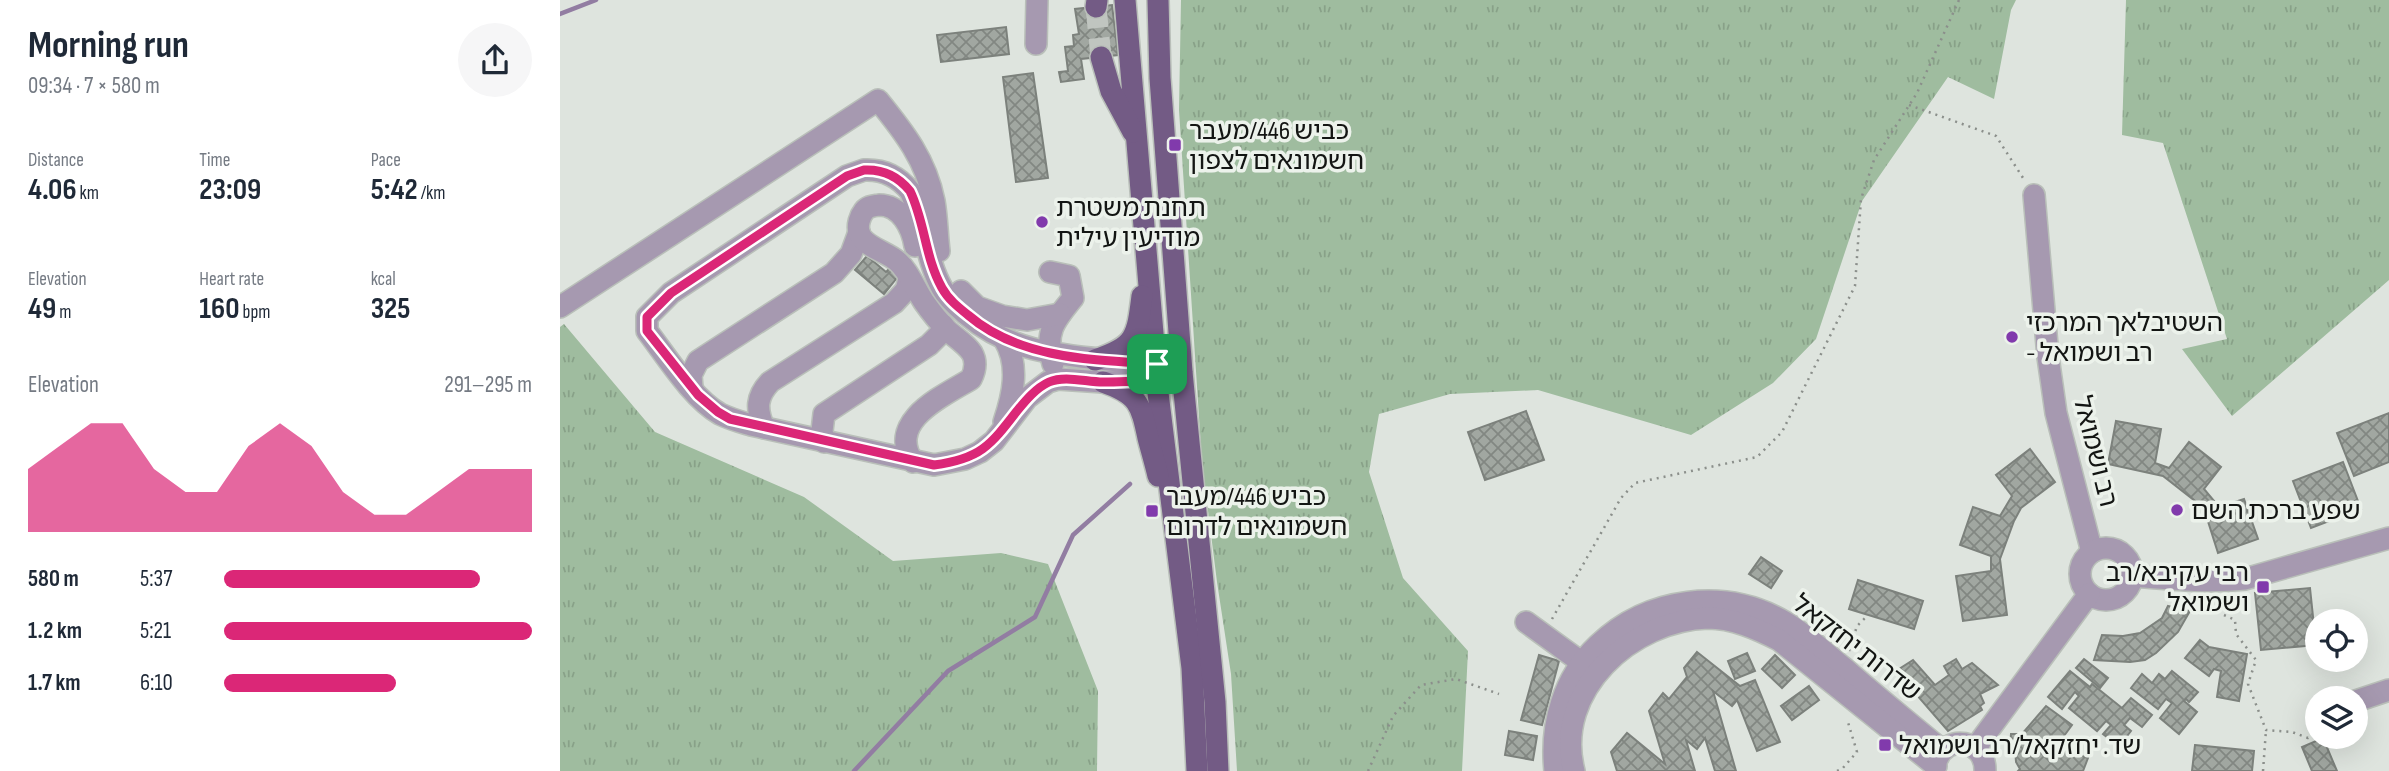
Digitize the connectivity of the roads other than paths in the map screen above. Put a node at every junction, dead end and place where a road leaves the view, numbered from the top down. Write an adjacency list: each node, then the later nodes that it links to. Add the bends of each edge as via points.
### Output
1 (1037, 0): 4 (street)
2 (1158, 0): 20 (main road)
3 (1120, 1): 6 (main road); 7 (main road)
4 (1036, 44)
5 (1101, 57): 6 (main road, via 1111,91)
6 (1135, 136): 7 (main road)
7 (1138, 158): 10 (main road)
8 (2034, 195): 29 (street, רב ושמואל, via 2056,413)
9 (859, 232): 12 (street, via 870,245 897,261); 16 (street, via 859,221 868,207 893,208 908,225 933,298 950,315); 23 (street, via 851,254 834,274 698,361 691,375)
10 (1147, 260): 18 (main road, via 1138,327 1130,343); 19 (main road)
11 (1051, 272): 14 (street, via 1069,276 1073,298)
12 (909, 279): 15 (street); 24 (street, via 894,303 761,391 757,407)
13 (560, 307): 14 (street, via 878,100 923,162 939,250 955,285 977,307 1002,316 1027,320)
14 (1060, 314): 17 (street, via 1050,333)
15 (943, 325): 26 (street, via 929,345 824,414); 27 (street, via 971,352 975,371 971,379 910,423 906,446)
16 (998, 336): 17 (street); 23 (street, via 943,290 904,183 886,172 864,170 847,176 671,293 647,317 647,331); 25 (street, via 1012,355 1013,374)
17 (1050, 353): 18 (street); 21 (street)
18 (1095, 360): 19 (street)
19 (1157, 372): 20 (street); 22 (street); 30 (main road)
20 (1182, 372): 40 (main road)
21 (1058, 379): 22 (street); 25 (street, via 1027,398)
22 (1103, 382): 30 (main road, via 1121,388 1143,410)
23 (692, 388): 24 (street, via 730,419)
24 (764, 428): 26 (street)
25 (1000, 434): 27 (street, via 965,459 934,465)
26 (824, 442): 27 (street)
27 (913, 462)
28 (2389, 538): 31 (street, via 2245,579 2221,582)
29 (2092, 552): 31 (street, via 2111,548 2120,552); 32 (street, via 2080,572)
30 (1180, 565): 39 (main road)
31 (2132, 576): 32 (street, via 2126,591 2112,600)
32 (2089, 594): 37 (street)
33 (1535, 628): 34 (street)
34 (1589, 668): 38 (street, via 1639,636 1684,620 1738,623 1779,640); 38 (street, שדרות יחזקאל, via 1608,636 1630,620 1680,603 1711,600 1742,605 1786,623 1839,665); 41 (street, שדרות יחזקאל, via 1562,699 1555,723); 42 (street, שדרות יחזקאל, via 1573,726)
35 (2389, 690): 36 (street)
36 (2368, 697)
37 (1976, 747): 38 (street, via 1962,742 1948,746); 43 (street, via 1984,757)
38 (1938, 762)
39 (1197, 771)
40 (1218, 771)
41 (1555, 771)
42 (1574, 771)
43 (1985, 771)

